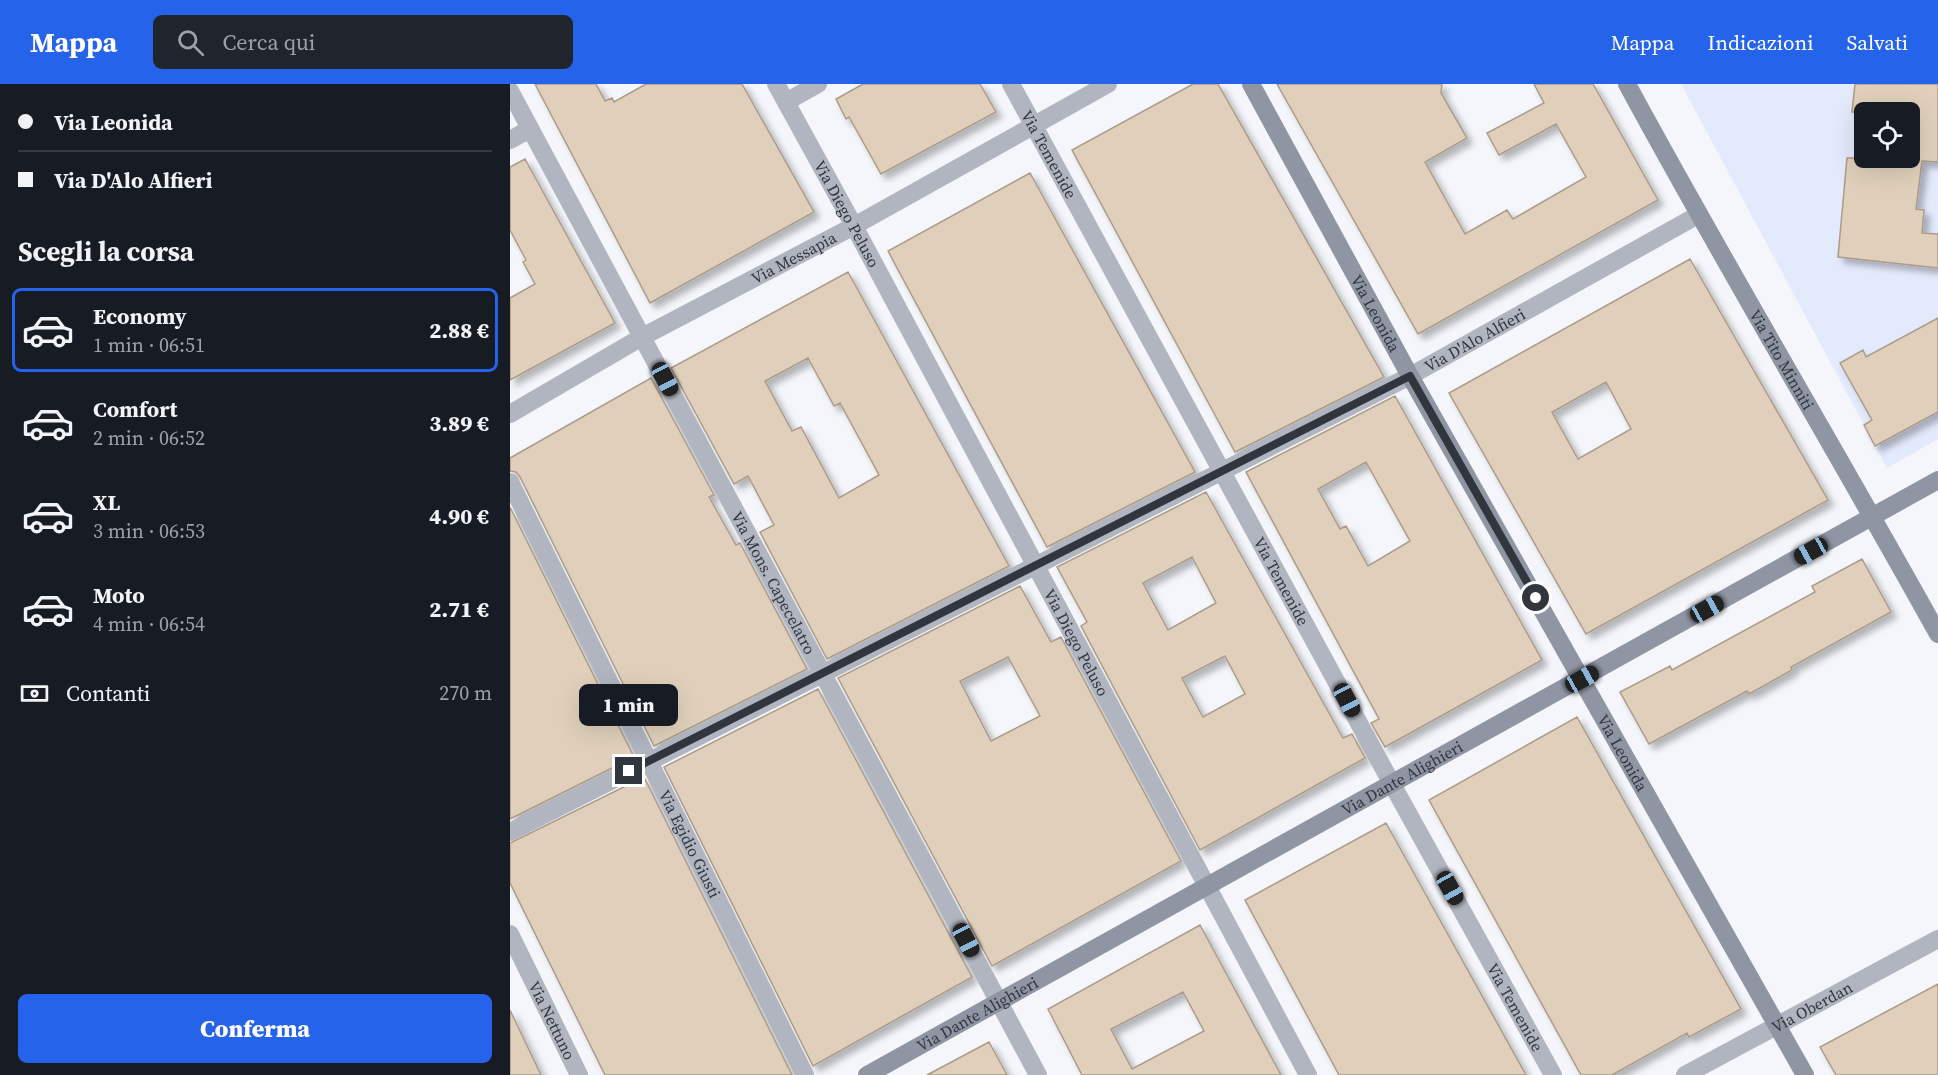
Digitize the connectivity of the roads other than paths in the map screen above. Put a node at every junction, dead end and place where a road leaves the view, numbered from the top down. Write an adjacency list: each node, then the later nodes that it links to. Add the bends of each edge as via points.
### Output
1 (776, 84): 8 (street, Via Diego Peluso)
2 (818, 84): 8 (street)
3 (1011, 84): 9 (street, Via Temenide)
4 (1108, 84): 9 (street, Via Messapia)
5 (1251, 84): 15 (street, Via Leonida)
6 (1627, 84): 12 (street, Via Tito Minniti)
7 (510, 91): 10 (street, Via Mons. Capecelatro)
8 (786, 102): 13 (street, Via Diego Peluso)
9 (1034, 124): 13 (street, Via Messapia); 17 (street, Via Temenide)
10 (530, 129): 11 (street); 14 (street, Via Mons. Capecelatro)
11 (510, 140)
12 (1698, 215): 15 (street, Via D'Alo Alfieri); 20 (street, Via Tito Minniti)
13 (854, 226): 14 (street, Via Messapia); 21 (street, Via Diego Peluso)
14 (642, 337): 16 (street, Via Messapia); 23 (street, Via Mons. Capecelatro)
15 (1410, 376): 17 (street, Via D'Alo Alfieri); 24 (street, Via Leonida)
16 (510, 414)
17 (1222, 470): 21 (street, Via D'Alo Alfieri); 26 (street, Via Temenide)
18 (1938, 480): 20 (street, Via Dante Alighieri)
19 (510, 482): 25 (street, Via Egidio Giusti)
20 (1873, 516): 22 (street, Via Tito Minniti); 24 (street, Via Dante Alighieri)
21 (1034, 566): 23 (street, Via D'Alo Alfieri); 28 (street, Via Diego Peluso)
22 (1938, 634)
23 (822, 673): 25 (street, Via D'Alo Alfieri); 31 (street, Via Mons. Capecelatro)
24 (1582, 679): 26 (street, Via Dante Alighieri); 32 (street, Via Leonida)
25 (649, 761): 27 (street, Via D'Alo Alfieri); 34 (street, Via Egidio Giusti)
26 (1392, 784): 28 (street, Via Dante Alighieri); 38 (street, Via Temenide)
27 (510, 832)
28 (1208, 887): 31 (street, Via Dante Alighieri); 37 (street, Via Diego Peluso)
29 (510, 934): 33 (street, Via Nettuno)
30 (1938, 939): 32 (street, Via Oberdan)
31 (999, 1002): 35 (street, Via Dante Alighieri); 36 (street, Via Mons. Capecelatro)
32 (1777, 1025): 39 (street, Via Oberdan); 40 (street, Via Leonida)
33 (579, 1075)
34 (805, 1075)
35 (867, 1075)
36 (1038, 1075)
37 (1308, 1075)
38 (1553, 1075)
39 (1685, 1075)
40 (1805, 1075)

